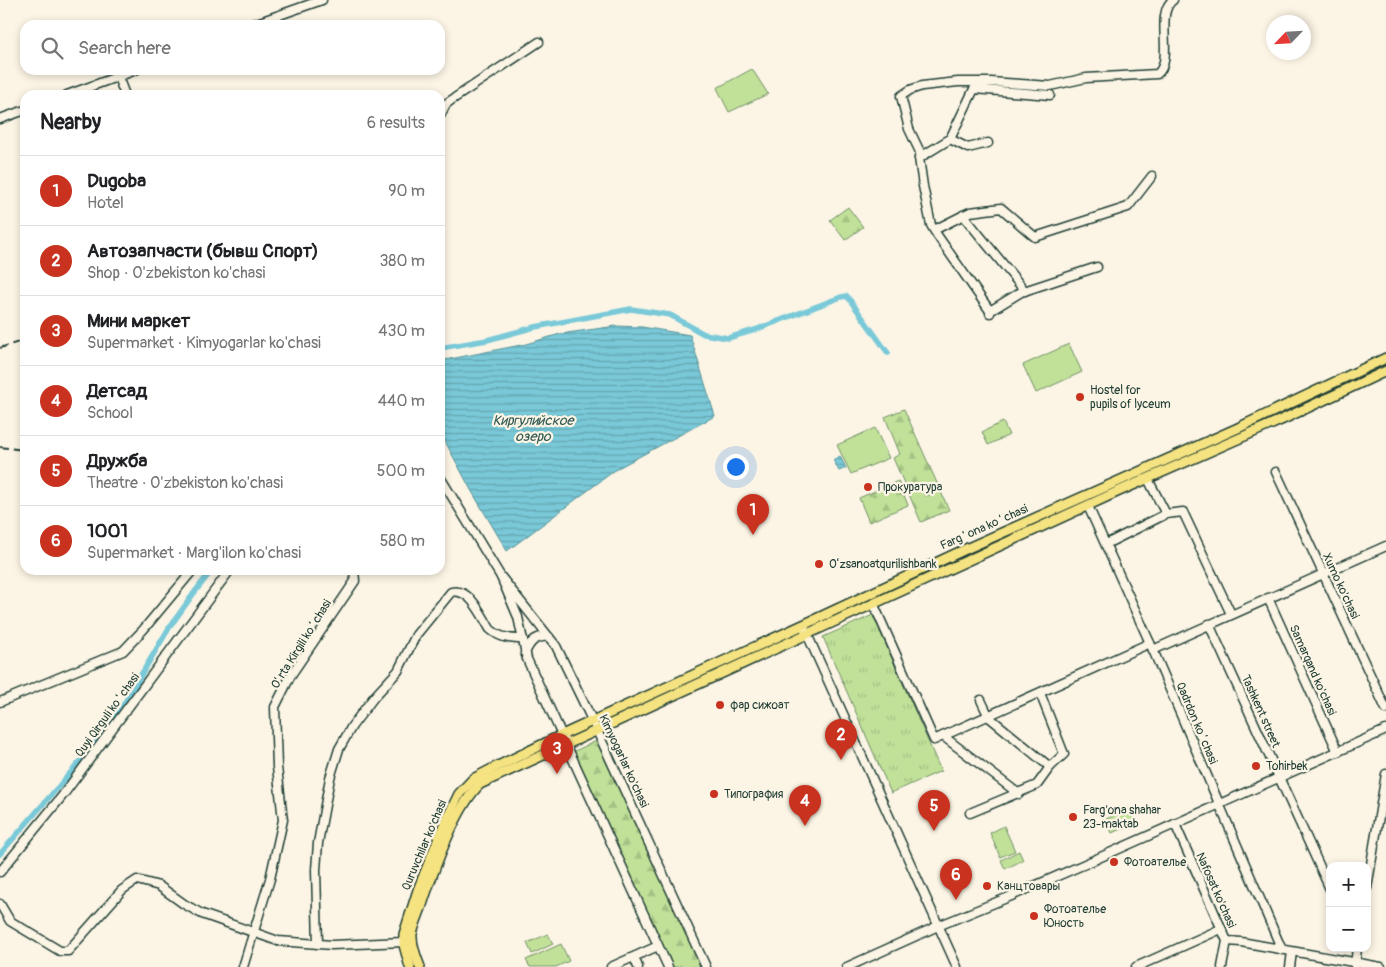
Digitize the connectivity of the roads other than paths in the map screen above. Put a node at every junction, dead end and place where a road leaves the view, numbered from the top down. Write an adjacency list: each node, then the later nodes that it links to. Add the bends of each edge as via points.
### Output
1 (322, 0): 3 (street)
2 (1173, 0): 15 (street, via 1164,14 1165,40 1157,74 1086,78 1050,86 958,82 910,90 901,96 909,129 920,152)
3 (265, 20)
4 (539, 42): 10 (street)
5 (123, 75): 6 (street)
6 (118, 77): 7 (street); 8 (street)
7 (82, 90)
8 (123, 90)
9 (1050, 95): 13 (street, via 974,90)
10 (445, 106)
11 (20, 112): 12 (street)
12 (0, 119)
13 (950, 139): 14 (street, via 968,148); 15 (street)
14 (988, 143)
15 (919, 158): 18 (street)
16 (1152, 176): 17 (street, via 1128,207 1035,237 1001,208)
17 (964, 215): 18 (street); 20 (street)
18 (934, 230): 20 (street, via 990,312)
19 (1097, 266): 20 (street)
20 (1025, 291)
21 (1386, 358): 39 (main road, Fargʻona koʻchasi)
22 (1386, 371): 24 (main road, Fargʻona koʻchasi)
23 (1276, 472): 30 (street, Xumo ko'chasi)
24 (1148, 478): 26 (main road, Fargʻona koʻchasi); 27 (street)
25 (445, 485): 34 (street, Kimyogarlar ko'chasi)
26 (1088, 506): 28 (street, Qadrdon koʻchasi); 36 (main road, Fargʻona koʻchasi)
27 (1166, 514): 28 (street); 37 (street, via 1183,512)
28 (1106, 544): 43 (street, Qadrdon koʻchasi)
29 (1386, 546): 30 (street)
30 (1323, 573): 35 (street); 48 (street, Xumo ko'chasi)
31 (189, 575): 47 (street, via 123,651)
32 (226, 575): 64 (street, Quyi Qirguli koʻchasi, via 63,794)
33 (354, 575): 69 (street, Oʻrta Kirgili koʻchasi, via 355,581 291,675 275,707 283,820)
34 (501, 577): 41 (street, Kimyogarlar ko'chasi); 42 (street, Kimyogarlar ko'chasi, via 518,617)
35 (1268, 598): 37 (street); 55 (street, Samarqand ko'chasi)
36 (874, 605): 40 (main road, Fargʻona koʻchasi); 53 (street, via 934,740)
37 (1231, 614): 38 (street)
38 (1209, 624): 43 (street); 58 (street, Tashkent street)
39 (803, 625): 40 (street); 50 (main road, Fargʻona koʻchasi)
40 (808, 635): 50 (main road, Fargʻona koʻchasi); 67 (street)
41 (549, 637): 44 (street, via 533,640); 50 (street, Kimyogarlar ko'chasi)
42 (523, 639): 44 (street, Kimyogarlar ko'chasi); 72 (street, via 509,639 495,633 469,598 461,592 452,592 416,635 398,671 352,726 338,749 318,843)
43 (1152, 646): 45 (street); 60 (street, Qadrdon koʻchasi)
44 (525, 653): 52 (street, Kimyogarlar ko'chasi)
45 (1040, 693): 49 (street); 56 (street, via 1064,754)
46 (981, 700): 49 (street)
47 (0, 702)
48 (1386, 709)
49 (989, 717): 53 (street); 56 (street)
50 (595, 726): 52 (main road, Quruvchilar ko'chasi); 54 (main road, Quruvchilar ko'chasi); 85 (street, Kimyogarlar ko'chasi)
51 (1386, 730): 55 (street)
52 (562, 735): 54 (street, Kimyogarlar ko'chasi); 71 (main road, Quruvchilar ko'chasi, via 492,769 464,788 445,823 418,890)
53 (943, 736): 59 (street)
54 (566, 744): 73 (street, Kimyogarlar ko'chasi); 81 (main road, Quruvchilar ko'chasi, via 480,784 468,798 451,828 412,934)
55 (1338, 752): 58 (street)
56 (1050, 767): 59 (street, via 1038,785)
57 (1386, 774): 63 (street)
58 (1279, 778): 60 (street); 65 (street, Tashkent street)
59 (1018, 794): 61 (street)
60 (1219, 805): 62 (street); 74 (street, Qadrdon koʻchasi)
61 (970, 813)
62 (1175, 824): 67 (street); 68 (street, Nafosat ko'chasi)
63 (1371, 864)
64 (0, 872)
65 (1326, 880)
66 (1, 910): 69 (street, via 10,921 32,935 60,951 68,951 122,890 137,880 159,886 202,914)
67 (938, 926): 86 (street); 87 (street)
68 (1221, 929): 70 (street, Nafosat ko'chasi); 88 (street)
69 (254, 933): 72 (street, via 278,941); 79 (street, Oʻrta Kirgili koʻchasi)
70 (1227, 941): 74 (street); 89 (street, Nafosat ko'chasi)
71 (404, 942): 72 (street); 80 (main road, Quruvchilar ko'chasi)
72 (318, 944)
73 (658, 946): 77 (street); 84 (street, Kimyogarlar ko'chasi)
74 (1282, 950): 75 (street)
75 (1292, 952): 78 (street); 90 (street)
76 (1357, 952): 78 (street)
77 (634, 956): 82 (street); 83 (street)
78 (1355, 965): 91 (street)
79 (243, 967)
80 (410, 967)
81 (420, 967)
82 (611, 967)
83 (638, 967)
84 (668, 967)
85 (706, 967)
86 (847, 967)
87 (957, 967)
88 (1136, 967)
89 (1222, 967)
90 (1290, 967)
91 (1381, 967)

